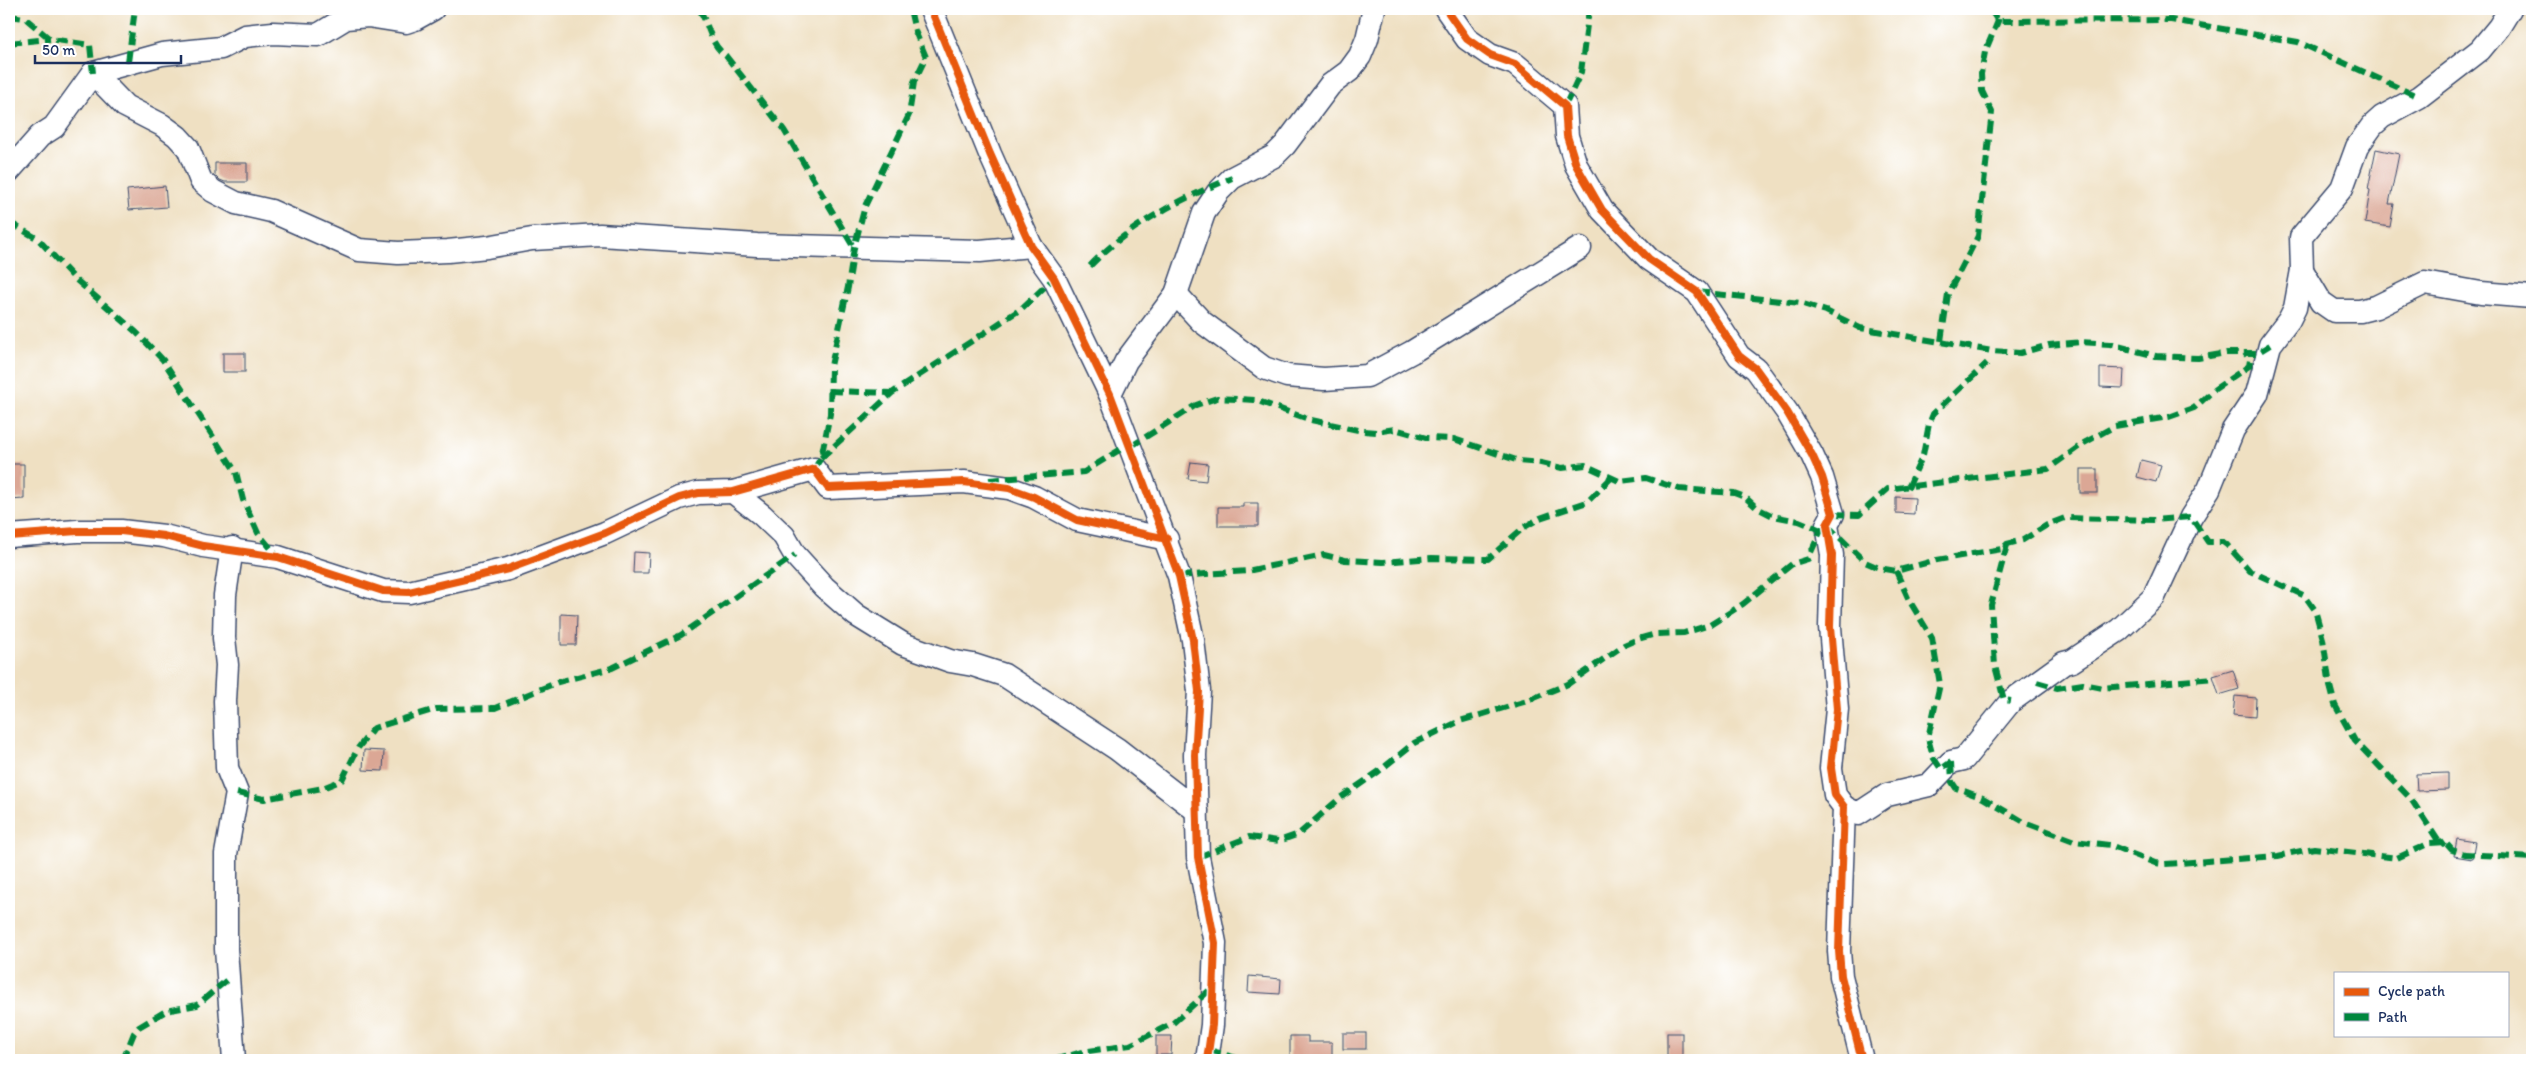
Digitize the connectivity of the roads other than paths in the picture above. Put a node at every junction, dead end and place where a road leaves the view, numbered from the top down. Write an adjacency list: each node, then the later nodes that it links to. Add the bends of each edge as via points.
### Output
1 (433, 9): 6 (street, via 406,22 368,16 346,18 318,35 245,36 221,48 162,54)
2 (932, 9): 8 (street)
3 (1374, 9): 11 (street, via 1360,56 1349,71 1330,84 1274,156 1232,178 1218,192 1204,213)
4 (1446, 9): 18 (street, via 1467,39 1490,55 1515,64 1565,106 1567,136 1576,165 1602,210 1649,258 1697,292 1740,356 1756,369 1787,412 1812,455 1833,514 1827,525 1832,555 1830,627 1837,709 1831,768 1836,794)
5 (2510, 9): 10 (street, via 2480,50 2419,97 2372,126 2357,146 2342,188 2301,237)
6 (93, 73): 7 (street, via 54,127 40,136); 8 (street, via 125,106 162,124 177,136 188,148 201,181 213,191 236,203 271,211 359,250 398,253 438,251 487,247 532,238 600,235 757,245 961,250)
7 (9, 171)
8 (1031, 246): 13 (street, via 1054,278)
9 (1580, 248): 11 (street, via 1412,352 1367,376 1324,379 1287,376 1264,368 1202,322)
10 (2302, 270): 12 (street, via 2321,302 2334,311 2376,307 2425,283 2480,293); 18 (street, via 2295,308 2270,345 2257,394 2233,430 2209,489 2191,516 2154,597 2119,630 2064,663 2011,701 1964,759 1951,762 1929,784 1887,795 1858,814)
11 (1176, 294): 13 (street, via 1130,354)
12 (2532, 297)
13 (1110, 394): 16 (street)
14 (733, 492): 16 (street, via 814,469 828,488 965,482 1009,488 1034,496 1077,520); 17 (street, via 698,493 679,498 605,533 508,568 409,592 361,586 278,557); 19 (street, via 784,536 795,555 824,587 856,615 903,644 1004,675 1117,749)
15 (9, 536): 17 (street, via 122,531)
16 (1167, 539): 19 (street, via 1193,640 1199,691)
17 (232, 548): 20 (street, via 225,595 224,638 228,768 237,793 226,854 226,948)
18 (1844, 808): 22 (street, via 1839,951 1841,976)
19 (1197, 811): 21 (street, via 1198,857 1215,943 1212,1025)
20 (234, 1060)
21 (1207, 1060)
22 (1862, 1060)

